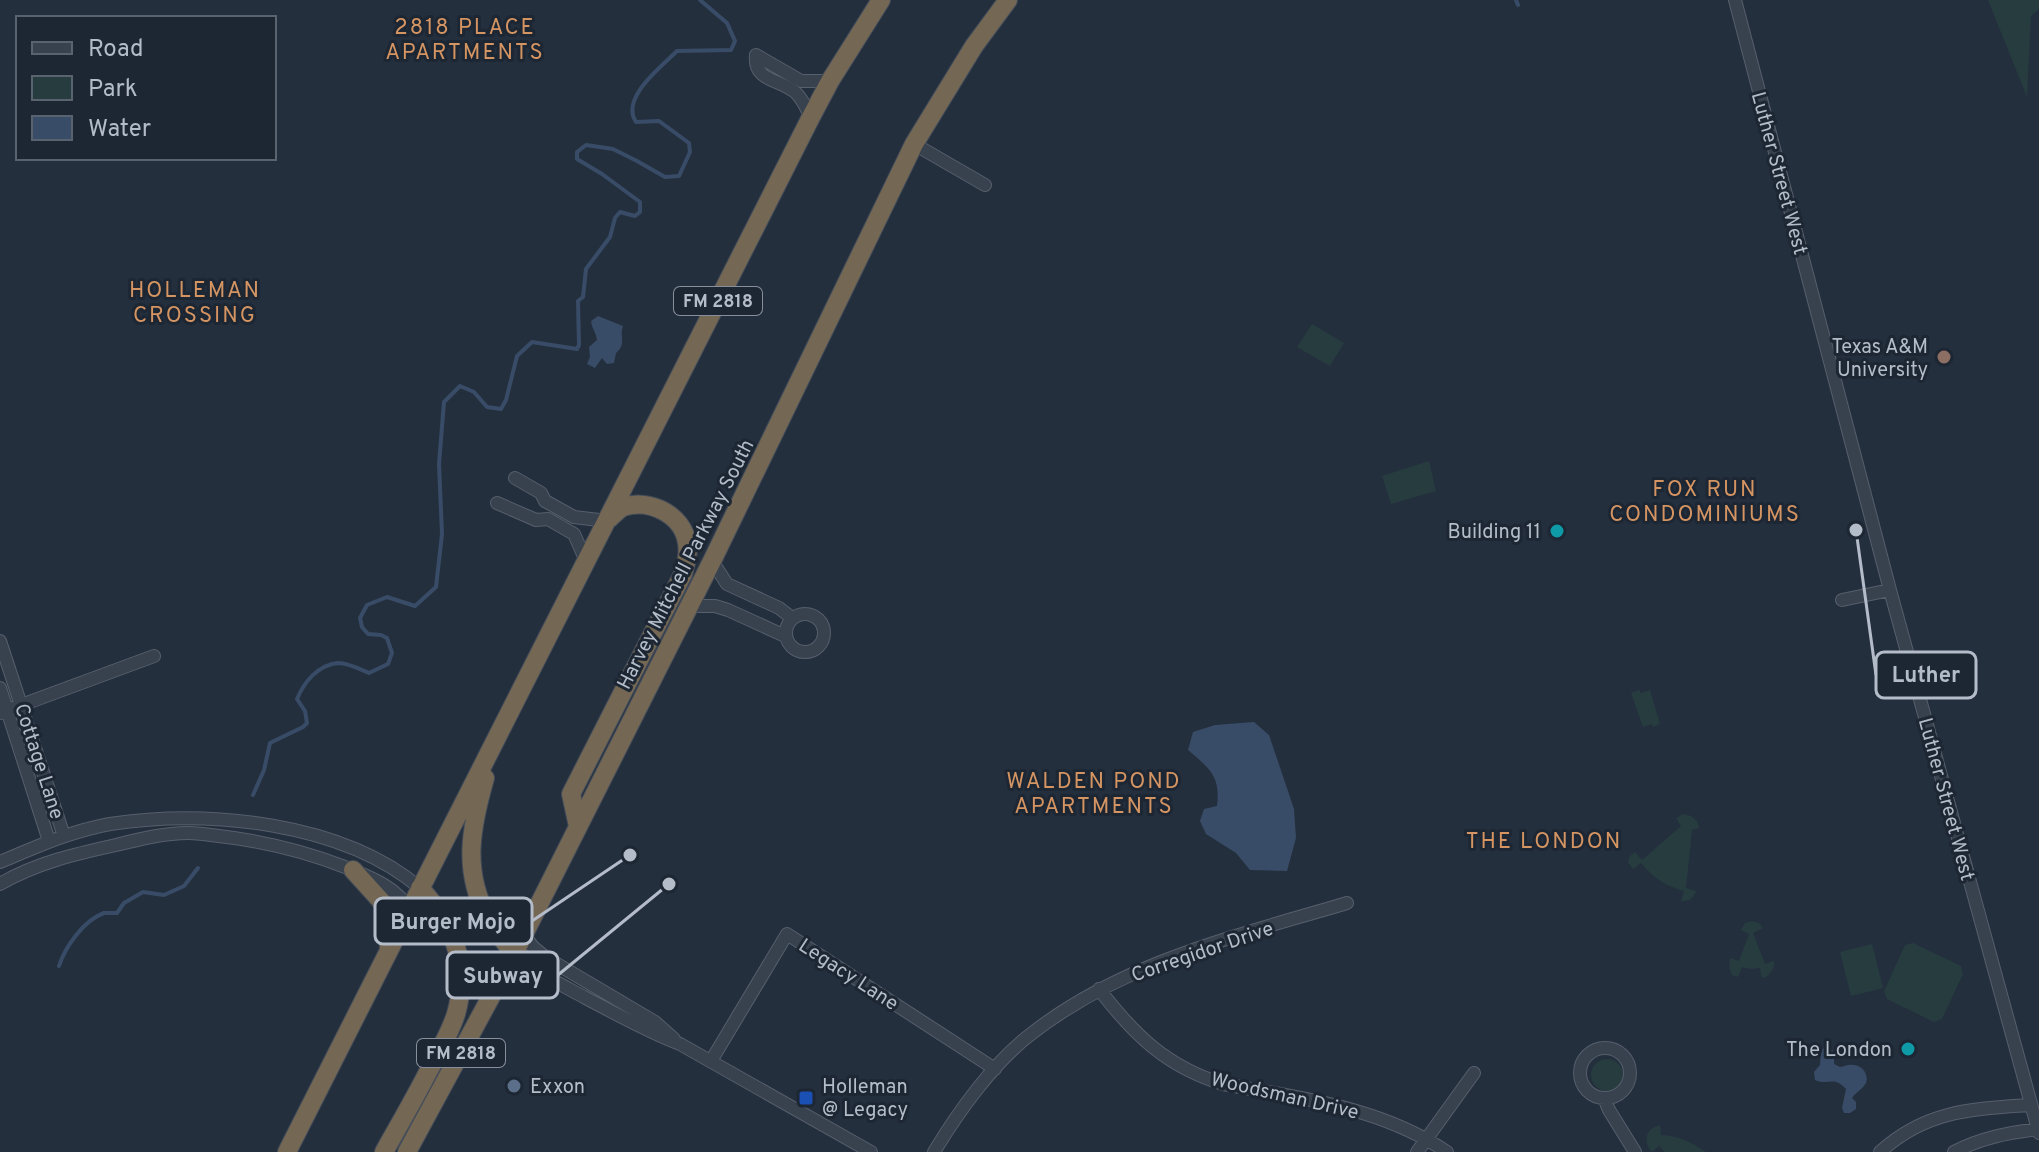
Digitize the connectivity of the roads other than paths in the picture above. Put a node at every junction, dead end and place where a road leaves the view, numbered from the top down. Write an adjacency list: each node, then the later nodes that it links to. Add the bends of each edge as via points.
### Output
1 (881, 0): 4 (highway, FM 2818)
2 (1008, 0): 6 (highway, Harvey Mitchell Parkway South / FM 2818)
3 (1735, 0): 13 (street, Luther Street West)
4 (830, 81): 5 (highway, FM 2818); 5 (street, via 801,81 756,55 760,72 796,92)
5 (811, 117): 10 (highway, FM 2818)
6 (914, 144): 7 (street); 12 (highway, Harvey Mitchell Parkway South / FM 2818)
7 (985, 185)
8 (515, 478): 10 (street, via 574,517)
9 (497, 503): 11 (street, via 536,520 548,519 574,534)
10 (607, 521): 11 (highway, FM 2818); 24 (highway, via 621,508 656,507 679,523 688,559 571,794)
11 (586, 561): 23 (highway, FM 2818)
12 (712, 561): 15 (highway, Harvey Mitchell Parkway South / FM 2818); 16 (street, via 727,584)
13 (1890, 590): 14 (street); 42 (street, Luther Street West)
14 (1842, 600)
15 (689, 606): 17 (street, via 715,606); 24 (highway, Harvey Mitchell Parkway South / FM 2818)
16 (792, 618): 17 (street); 17 (street, via 812,615 824,630 823,641 817,649 797,652)
17 (785, 636)
18 (1, 646): 21 (street, Cottage Lane)
19 (154, 656): 21 (street)
20 (0, 688): 22 (street, Cottage Lane)
21 (22, 705): 22 (street); 25 (street, Cottage Lane)
22 (4, 712): 26 (street, Cottage Lane)
23 (497, 736): 30 (highway, FM 2818); 35 (highway, via 470,846 479,899)
24 (578, 826): 33 (highway, Harvey Mitchell Parkway South / FM 2818)
25 (64, 836): 26 (street); 30 (street, via 111,824 157,821 267,824 360,852)
26 (49, 841): 27 (street)
27 (0, 862)
28 (353, 870): 29 (street, via 285,847 190,833 74,854); 32 (street, via 396,892); 34 (highway, via 382,902)
29 (0, 884)
30 (420, 888): 32 (highway, FM 2818); 46 (highway, via 440,912 455,944 461,978 456,1014 443,1044)
31 (1347, 903): 36 (street, Corregidor Drive, via 1202,947)
32 (409, 910): 34 (highway, FM 2818)
33 (524, 935): 35 (highway, Harvey Mitchell Parkway South / FM 2818); 37 (street, via 545,957 655,1022)
34 (390, 950): 45 (highway, FM 2818)
35 (514, 954): 37 (street, via 614,1015); 47 (highway, Harvey Mitchell Parkway South / FM 2818)
36 (1099, 989): 39 (street, Corregidor Drive, via 1029,1035); 44 (street, Woodsman Drive, via 1148,1044 1203,1078 1353,1109)
37 (680, 1044): 38 (street)
38 (711, 1061): 39 (street, Legacy Lane, via 787,934); 48 (street)
39 (995, 1069): 49 (street, Corregidor Drive)
40 (1474, 1073): 44 (street)
41 (1604, 1098): 41 (street, via 1624,1090 1629,1081 1627,1059 1609,1048 1590,1053 1580,1070 1585,1090); 52 (street)
42 (2031, 1105): 43 (street, Luther Street West); 53 (street, via 1942,1115 1909,1129)
43 (2038, 1131): 54 (street, via 2002,1134)
44 (1426, 1138): 50 (street); 51 (street, Woodsman Drive)
45 (287, 1152)
46 (384, 1152)
47 (407, 1152)
48 (871, 1152)
49 (934, 1152)
50 (1417, 1152)
51 (1447, 1152)
52 (1635, 1152)
53 (1880, 1152)
54 (1954, 1152)

